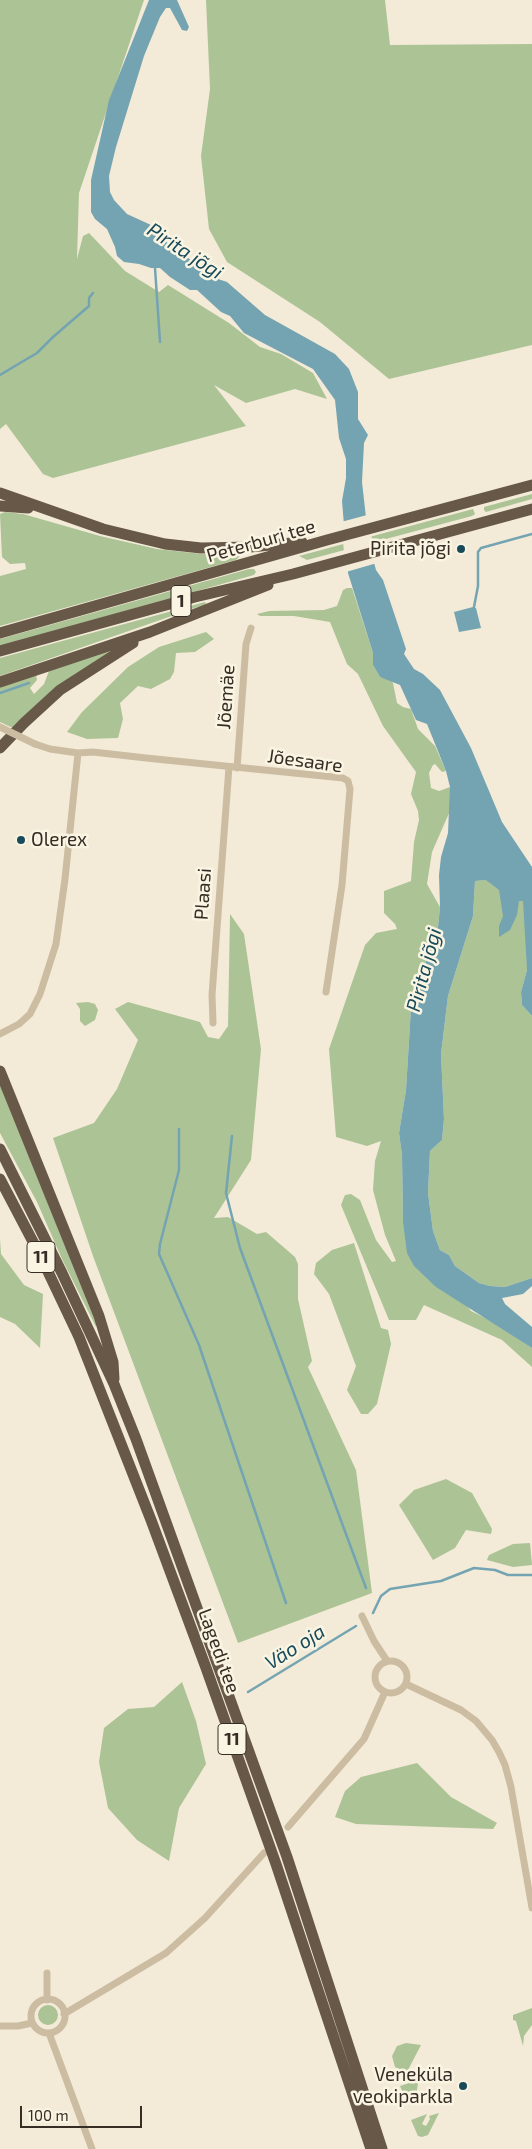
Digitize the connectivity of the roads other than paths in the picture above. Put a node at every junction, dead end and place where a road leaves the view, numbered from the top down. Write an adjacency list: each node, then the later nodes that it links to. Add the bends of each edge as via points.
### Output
1 (532, 485): 6 (highway, Peterburi tee / 1)
2 (0, 493): 5 (highway)
3 (0, 506): 5 (highway)
4 (532, 509): 7 (highway, Peterburi tee / 1)
5 (52, 512): 6 (highway, via 132,537 201,548)
6 (326, 540): 10 (highway, Peterburi tee / 1)
7 (293, 574): 9 (highway); 11 (highway, Peterburi tee / 1, via 195,597)
8 (251, 628): 17 (street, Jõemäe, via 246,644)
9 (150, 632): 12 (highway); 14 (highway, via 60,690)
10 (0, 633)
11 (0, 651)
12 (0, 682)
13 (0, 727): 15 (street, Jõesaare, bridge, via 35,744)
14 (0, 748)
15 (78, 754): 16 (street, Jõesaare, via 93,752); 20 (street, via 56,944 33,1010 19,1024)
16 (229, 767): 17 (street, Jõesaare); 19 (street, Plaasi, via 212,995)
17 (237, 768): 18 (street, Jõesaare, via 344,778 350,784 342,885)
18 (326, 992)
19 (213, 1023)
20 (0, 1034)
21 (0, 1071): 24 (highway, via 100,1316 114,1362)
22 (0, 1149): 24 (highway, 11)
23 (0, 1179): 38 (highway, Lagedi tee / 11, via 79,1337 154,1529 276,1864)
24 (114, 1384): 40 (highway, Lagedi tee / 11, via 287,1857)
25 (362, 1616): 26 (street)
26 (387, 1660): 27 (street, via 397,1661 405,1668); 28 (street, via 378,1666 374,1676 377,1686)
27 (406, 1684): 28 (street, via 395,1693); 31 (street, via 461,1710 476,1721 500,1752 511,1787)
28 (385, 1692): 29 (street, via 364,1739)
29 (288, 1827)
30 (264, 1853): 34 (street, via 205,1918 173,1947 116,1985)
31 (532, 1908)
32 (47, 1973): 33 (street)
33 (47, 2000): 34 (street, via 55,2001); 35 (street, via 34,2007)
34 (64, 2014): 37 (street, via 61,2027)
35 (32, 2023): 36 (street); 37 (street, via 42,2032)
36 (0, 2026)
37 (49, 2033): 39 (street)
38 (370, 2148)
39 (92, 2149)
40 (382, 2149)

